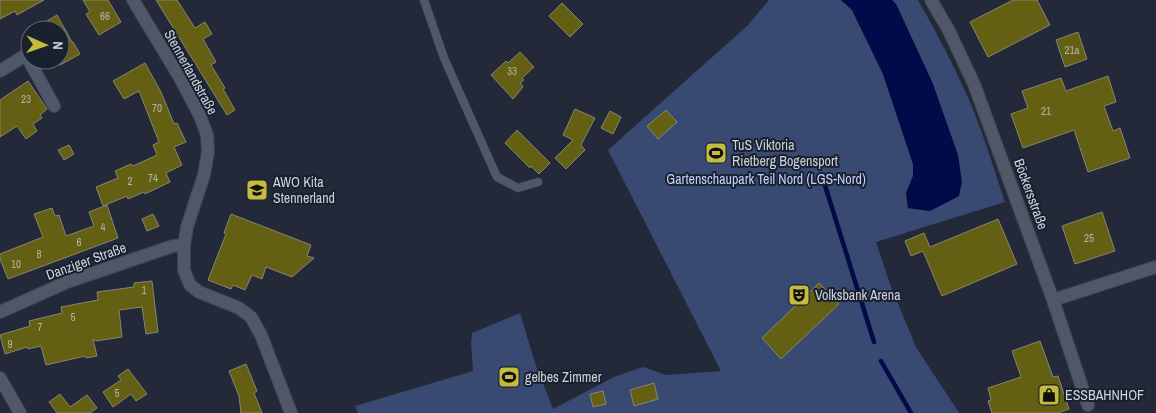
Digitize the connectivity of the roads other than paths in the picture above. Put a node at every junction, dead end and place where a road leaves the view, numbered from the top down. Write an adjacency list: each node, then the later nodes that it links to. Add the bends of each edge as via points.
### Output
1 (133, 0): 7 (street, Stennerlandstraße, via 180,78 207,135 204,175)
2 (424, 0): 6 (lane, via 444,58 496,177 518,188)
3 (931, 0): 9 (street, Böckersstraße, via 974,84)
4 (0, 71): 5 (street, via 26,55)
5 (54, 106)
6 (538, 182)
7 (184, 245): 10 (street, Danziger Straße, via 67,282); 14 (street, Stennerlandstraße, via 184,270 190,285 251,317)
8 (1155, 268): 9 (street)
9 (1053, 300): 12 (street, Böckersstraße)
10 (0, 312)
11 (0, 378): 13 (street)
12 (1088, 405)
13 (20, 413)
14 (291, 413)

